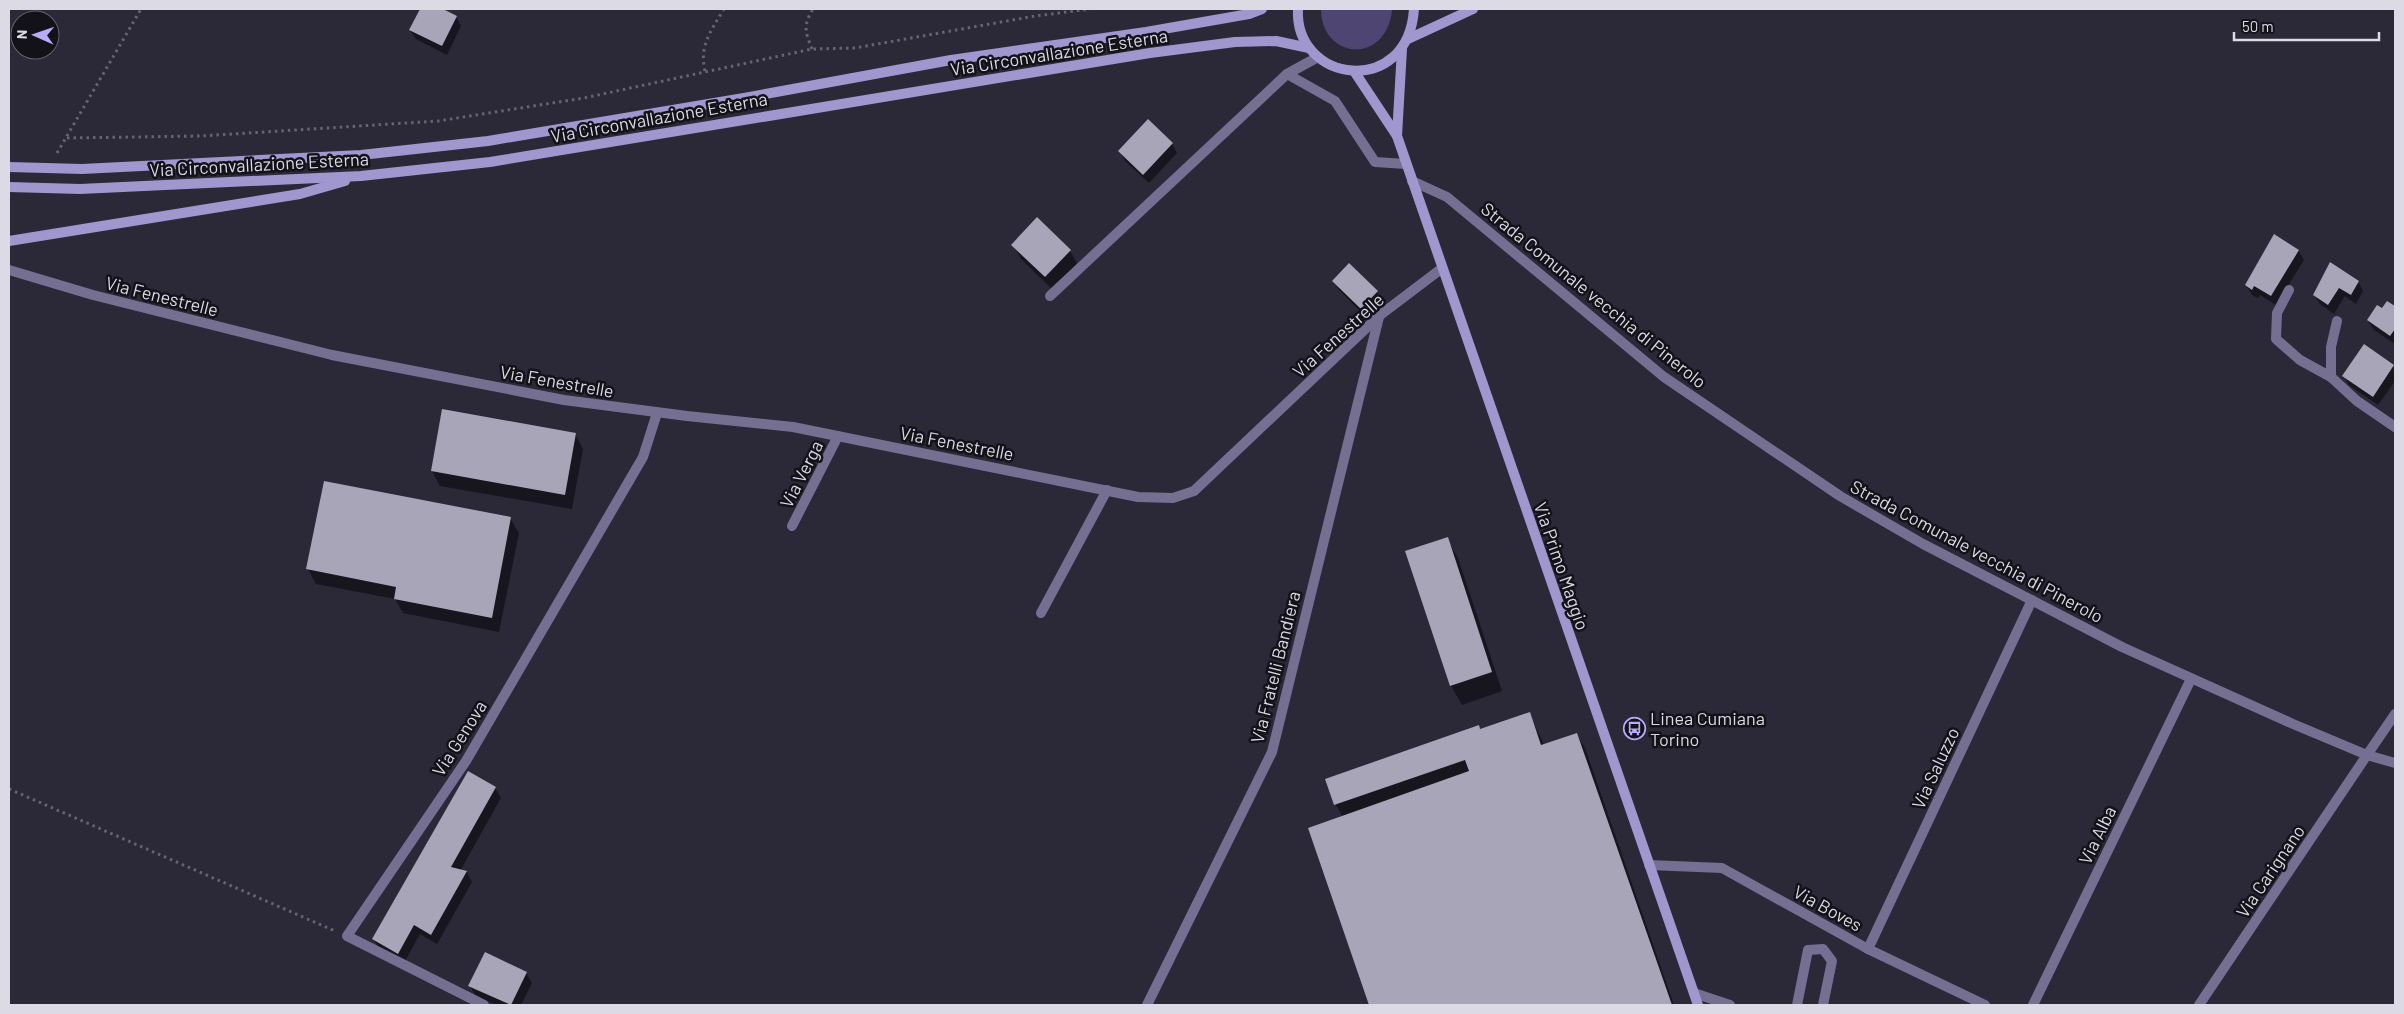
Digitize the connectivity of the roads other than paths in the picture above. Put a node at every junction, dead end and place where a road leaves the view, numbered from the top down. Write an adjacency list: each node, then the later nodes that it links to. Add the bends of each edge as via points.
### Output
1 (1262, 9): 13 (main road, Via Circonvallazione Esterna, via 1249,14 951,60 488,141 361,155 82,169)
2 (1298, 9): 6 (main road, via 1302,36)
3 (1414, 9): 5 (main road)
4 (1473, 9): 5 (main road)
5 (1408, 39): 7 (main road)
6 (1310, 48): 8 (main road); 14 (main road, Via Circonvallazione Esterna, via 1276,41 1235,42 1150,53 490,162)
7 (1402, 49): 9 (main road, via 1376,68); 11 (main road, Via Primo Maggio)
8 (1318, 57): 9 (main road, via 1335,67); 10 (street)
9 (1354, 71): 11 (main road, Via Primo Maggio)
10 (1287, 74): 12 (street, via 1335,100 1375,162); 21 (street)
11 (1397, 136): 12 (main road, Via Primo Maggio)
12 (1406, 164): 15 (main road, Via Primo Maggio)
13 (9, 167)
14 (361, 176): 16 (main road, Via Circonvallazione Esterna, via 80,189); 17 (main road, via 300,194)
15 (1412, 181): 18 (main road, Via Primo Maggio); 30 (street, Strada Comunale vecchia di Pinerolo, via 1447,197 1664,377 1840,496 1923,544)
16 (9, 187)
17 (9, 241)
18 (1441, 269): 22 (street, Via Fenestrelle); 36 (main road, Via Primo Maggio)
19 (9, 270): 25 (street, Via Fenestrelle, via 93,295 332,355 564,400)
20 (2288, 290): 24 (street, via 2277,313 2276,339 2300,360)
21 (1050, 296)
22 (1379, 316): 28 (street, Via Fenestrelle, via 1194,491 1173,498 1138,497); 40 (street, Via Fratelli Bandiera, via 1272,752)
23 (2337, 321): 24 (street, via 2331,346)
24 (2331, 378): 26 (street)
25 (657, 413): 27 (street, Via Fenestrelle, via 793,427); 39 (street, Via Genova, via 643,457 466,761 347,936)
26 (2395, 427)
27 (838, 436): 28 (street, Via Fenestrelle); 29 (street, Via Verga)
28 (1107, 490): 31 (street)
29 (792, 526)
30 (2032, 600): 32 (street, Strada Comunale vecchia di Pinerolo); 37 (street, Via Saluzzo)
31 (1041, 613)
32 (2191, 679): 34 (street, Strada Comunale vecchia di Pinerolo); 46 (street, Via Alba)
33 (2395, 714): 34 (street, Via Carignano)
34 (2367, 755): 35 (street, Strada Comunale vecchia di Pinerolo); 47 (street, Via Carignano)
35 (2395, 763)
36 (1650, 865): 37 (street, Via Boves, via 1722,868); 38 (main road, Via Primo Maggio)
37 (1868, 949): 45 (street, Via Boves)
38 (1694, 993): 41 (main road, Via Primo Maggio); 42 (street)
39 (484, 1005)
40 (1147, 1005)
41 (1698, 1005)
42 (1731, 1005)
43 (1797, 1005): 44 (street, via 1808,950 1815,948 1823,949 1832,961)
44 (1823, 1005)
45 (1986, 1005)
46 (2033, 1005)
47 (2199, 1005)

